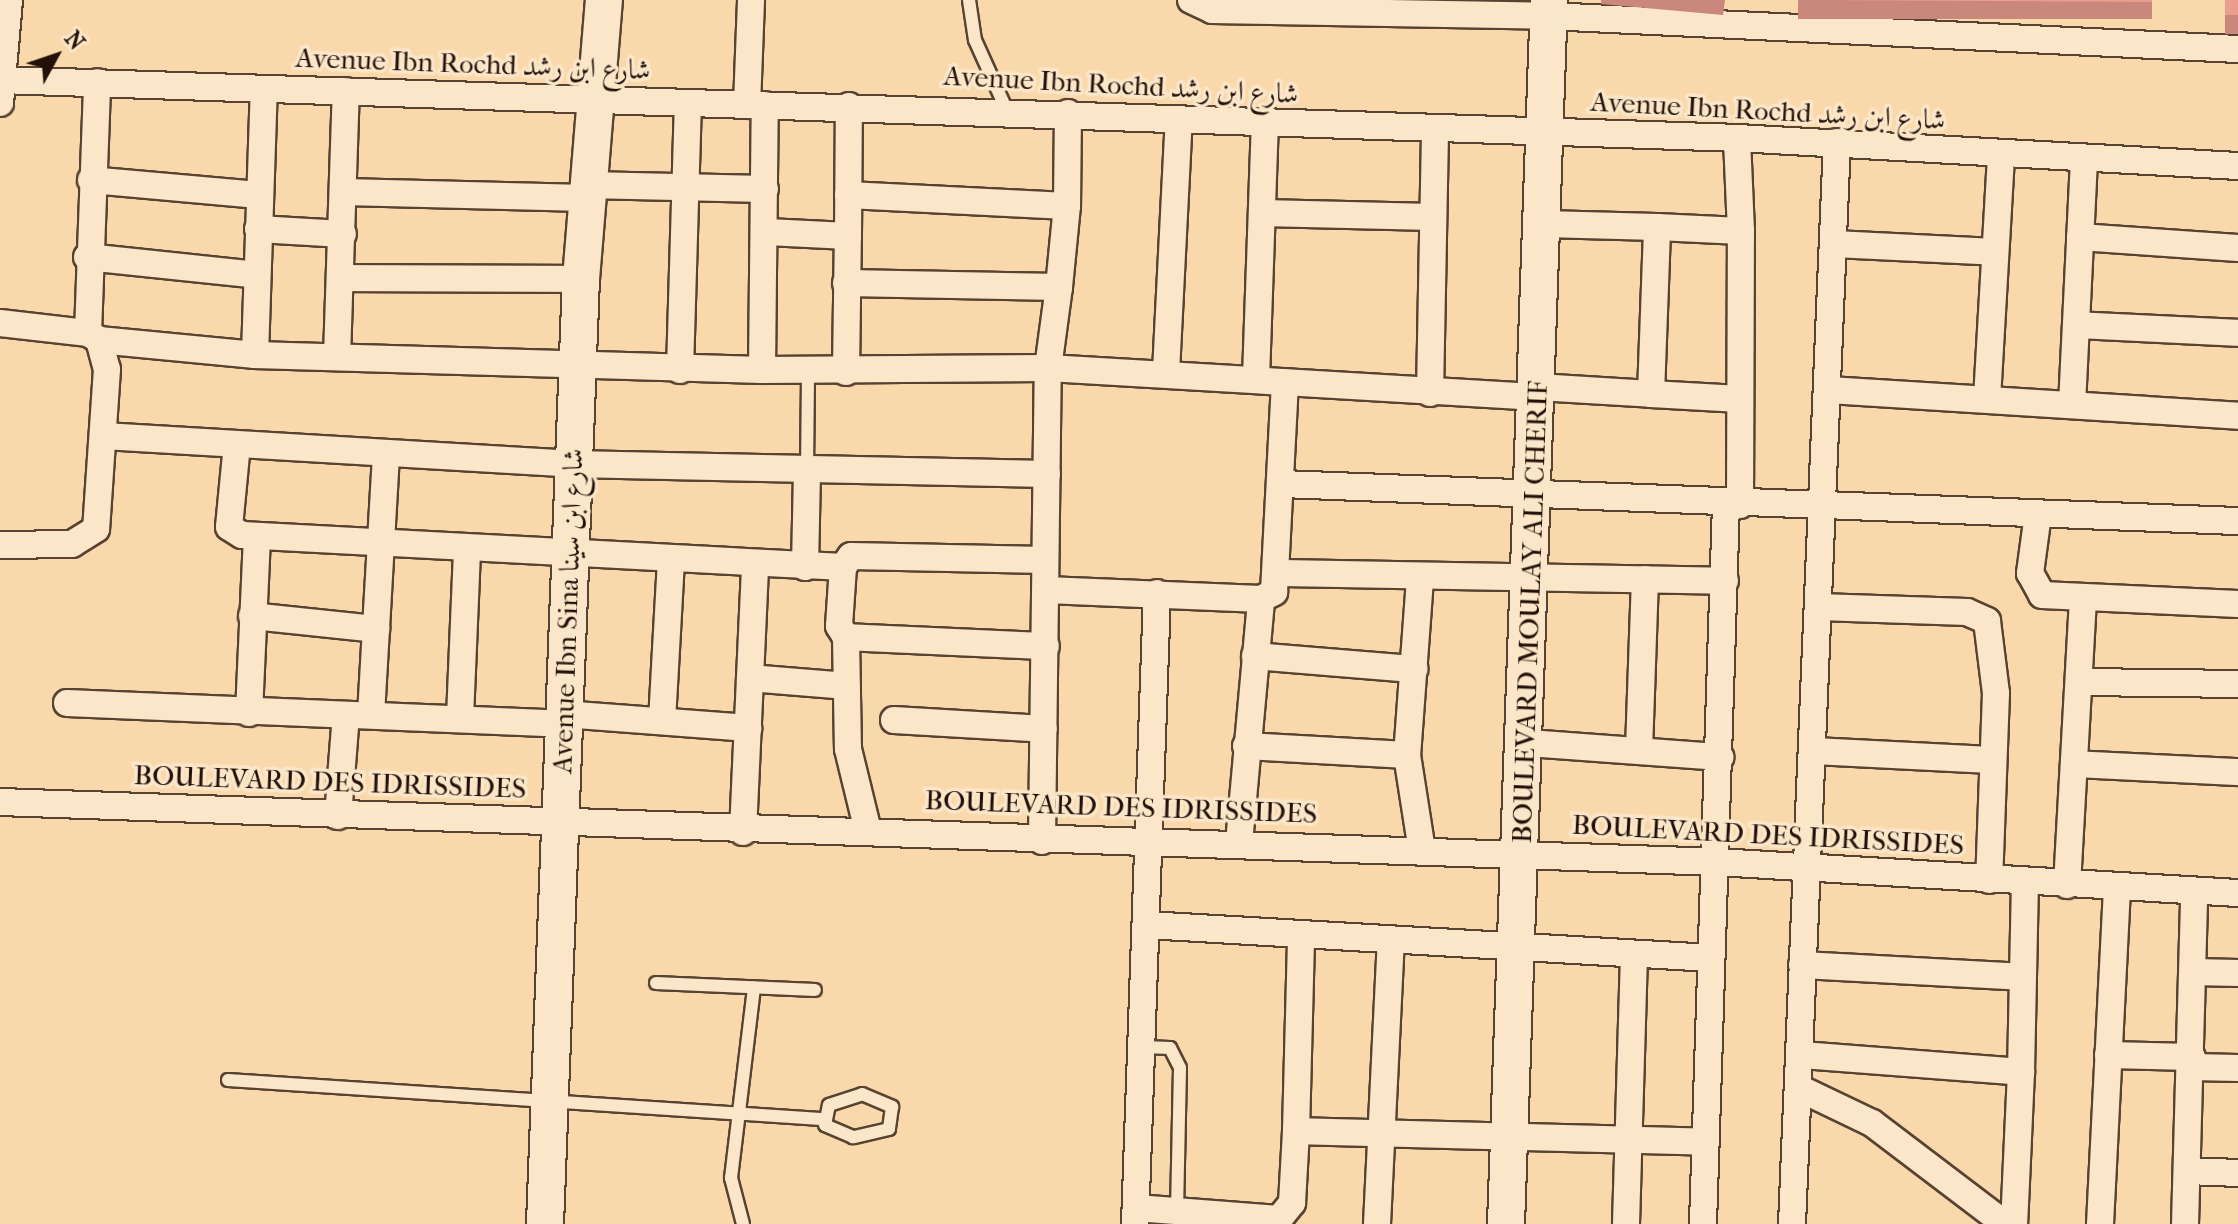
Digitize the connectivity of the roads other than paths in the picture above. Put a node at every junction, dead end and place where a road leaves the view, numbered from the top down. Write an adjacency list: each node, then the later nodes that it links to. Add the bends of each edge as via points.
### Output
1 (9, 0): 8 (street)
2 (604, 0): 12 (street, Avenue Ibn Sina شارع ابن سينا)
3 (751, 0): 15 (street)
4 (969, 0): 17 (lane, via 975,40)
5 (1191, 0): 6 (street, via 1212,10)
6 (1548, 8): 7 (street); 22 (street, BOULEVARD MOULAY ALI CHERIF)
7 (2238, 49)
8 (0, 80): 9 (street, Avenue Ibn Rochd شارع ابن رشد); 13 (street)
9 (97, 82): 10 (street, Avenue Ibn Rochd شارع ابن رشد); 28 (street)
10 (264, 89): 11 (street, Avenue Ibn Rochd شارع ابن رشد); 33 (street)
11 (346, 91): 12 (street, Avenue Ibn Rochd شارع ابن رشد); 31 (street)
12 (592, 99): 14 (street, Avenue Ibn Rochd شارع ابن رشد); 32 (street, Avenue Ibn Sina شارع ابن سينا)
13 (0, 103)
14 (688, 104): 15 (street, Avenue Ibn Rochd شارع ابن رشد); 29 (street)
15 (756, 105): 16 (street, Avenue Ibn Rochd شارع ابن رشد); 30 (street)
16 (849, 106): 17 (street, Avenue Ibn Rochd شارع ابن رشد); 34 (street)
17 (1007, 111): 18 (street, Avenue Ibn Rochd شارع ابن رشد)
18 (1068, 113): 19 (street, Avenue Ibn Rochd شارع ابن رشد); 35 (street)
19 (1179, 119): 20 (street, Avenue Ibn Rochd شارع ابن رشد); 67 (street)
20 (1265, 124): 21 (street, Avenue Ibn Rochd شارع ابن رشد); 36 (street)
21 (1435, 130): 22 (street, Avenue Ibn Rochd شارع ابن رشد); 37 (street)
22 (1543, 132): 23 (street, Avenue Ibn Rochd شارع ابن رشد); 38 (street, BOULEVARD MOULAY ALI CHERIF)
23 (1737, 138): 24 (street, Avenue Ibn Rochd شارع ابن رشد); 41 (street)
24 (1837, 142): 25 (street, Avenue Ibn Rochd شارع ابن رشد); 46 (street)
25 (2001, 158): 26 (street, Avenue Ibn Rochd شارع ابن رشد); 48 (street)
26 (2084, 161): 27 (street, Avenue Ibn Rochd شارع ابن رشد); 45 (street)
27 (2238, 166)
28 (91, 180): 33 (street); 49 (street)
29 (681, 186): 30 (street); 32 (street); 63 (street)
30 (765, 189): 42 (street)
31 (344, 192): 32 (street); 43 (street)
32 (586, 192): 52 (street, Avenue Ibn Sina شارع ابن سينا)
33 (259, 195): 40 (street)
34 (848, 195): 35 (street); 44 (street)
35 (1067, 206): 54 (street)
36 (1262, 213): 37 (street); 68 (street)
37 (1433, 217): 72 (street)
38 (1544, 224): 39 (street); 71 (street, BOULEVARD MOULAY ALI CHERIF)
39 (1657, 227): 41 (street); 73 (street)
40 (258, 229): 43 (street); 50 (street)
41 (1741, 231): 74 (street)
42 (767, 232): 44 (street); 64 (street)
43 (343, 234): 51 (street)
44 (848, 236): 53 (street)
45 (2080, 237): 47 (street); 56 (street)
46 (1834, 244): 48 (street); 70 (street)
47 (2238, 248)
48 (1995, 252): 75 (street)
49 (87, 257): 50 (street); 58 (street)
50 (257, 275): 59 (street)
51 (342, 278): 52 (street); 60 (street)
52 (581, 279): 61 (street, Avenue Ibn Sina شارع ابن سينا)
53 (846, 283): 54 (street); 66 (street)
54 (1059, 287): 62 (street)
55 (0, 323): 58 (street)
56 (2076, 325): 57 (street); 76 (street)
57 (2238, 333)
58 (94, 336): 59 (street); 78 (street, via 107,369)
59 (255, 355): 60 (street)
60 (337, 357): 61 (street)
61 (578, 365): 63 (street); 81 (street, Avenue Ibn Sina شارع ابن سينا)
62 (1048, 368): 66 (street); 67 (street); 83 (street)
63 (680, 370): 64 (street)
64 (762, 370): 65 (street)
65 (808, 371): 66 (street); 82 (lane)
66 (846, 372)
67 (1166, 372): 68 (street)
68 (1256, 378): 69 (street)
69 (1285, 382): 72 (street); 84 (street)
70 (1829, 390): 75 (street); 87 (street)
71 (1538, 392): 72 (street); 73 (street); 85 (street, BOULEVARD MOULAY ALI CHERIF)
72 (1430, 393)
73 (1651, 394): 74 (street)
74 (1740, 399): 86 (street)
75 (1987, 399): 76 (street)
76 (2072, 405): 77 (street)
77 (2238, 416)
78 (104, 436): 79 (street); 92 (street, via 102,515 86,540)
79 (237, 444): 80 (street); 90 (street, via 229,527)
80 (386, 454): 81 (street); 91 (street)
81 (573, 464): 82 (street); 94 (street, Avenue Ibn Sina شارع ابن سينا)
82 (807, 471): 83 (street); 98 (street)
83 (1047, 474): 96 (street)
84 (1282, 484): 85 (street); 100 (street)
85 (1535, 498): 86 (street); 103 (street, BOULEVARD MOULAY ALI CHERIF)
86 (1733, 504): 87 (street); 104 (street)
87 (1823, 505): 88 (street); 110 (street)
88 (2038, 514): 89 (street); 108 (street, via 2031,583 2042,595)
89 (2238, 521)
90 (257, 536): 91 (street); 111 (street)
91 (378, 544): 93 (street); 112 (street)
92 (0, 545)
93 (467, 548): 94 (street); 124 (street)
94 (569, 553): 95 (street); 125 (street, Avenue Ibn Sina شارع ابن سينا)
95 (671, 558): 97 (street); 127 (street)
96 (1045, 560): 99 (street, via 856,555); 105 (street)
97 (755, 563): 98 (street); 117 (street)
98 (805, 567): 99 (street)
99 (843, 567): 113 (street, via 839,626)
100 (1280, 573): 101 (street); 107 (street, via 1274,592)
101 (1420, 579): 103 (street); 116 (street)
102 (1645, 579): 103 (street); 104 (street); 132 (street)
103 (1531, 580): 130 (street, BOULEVARD MOULAY ALI CHERIF)
104 (1725, 581): 135 (street)
105 (1046, 590): 106 (street); 114 (street)
106 (1157, 593): 107 (street); 145 (street)
107 (1261, 599): 115 (street)
108 (2083, 599): 109 (street); 118 (street)
109 (2238, 604)
110 (1819, 607): 133 (street); 136 (street, via 1967,612 1987,621 1996,668)
111 (252, 616): 112 (street); 122 (street)
112 (376, 629): 123 (street)
113 (846, 637): 114 (street); 120 (street)
114 (1046, 646): 129 (street)
115 (1255, 656): 116 (street); 131 (street)
116 (1414, 669): 134 (street)
117 (750, 678): 120 (street); 128 (street)
118 (2079, 682): 119 (street); 137 (street)
119 (2238, 684)
120 (847, 686): 142 (street, via 848,749)
121 (67, 703): 122 (street)
122 (249, 713): 123 (street)
123 (358, 715): 124 (street); 140 (street)
124 (460, 718): 125 (street)
125 (563, 719): 127 (street); 141 (street, Avenue Ibn Sina شارع ابن سينا)
126 (894, 720): 129 (street)
127 (662, 721): 128 (street)
128 (748, 728): 143 (street)
129 (1044, 729): 144 (street)
130 (1528, 743): 132 (street); 148 (street, BOULEVARD MOULAY ALI CHERIF)
131 (1246, 746): 134 (street); 146 (street)
132 (1639, 750): 135 (street)
133 (1814, 751): 136 (street); 150 (street)
134 (1407, 755): 147 (street)
135 (1720, 757): 149 (street)
136 (1991, 760): 151 (street)
137 (2074, 764): 138 (street); 153 (street)
138 (2238, 772)
139 (0, 802): 140 (street, BOULEVARD DES IDRISSIDES)
140 (338, 816): 141 (street, BOULEVARD DES IDRISSIDES)
141 (561, 824): 143 (street, BOULEVARD DES IDRISSIDES); 178 (street, Avenue Ibn Sina شارع ابن سينا)
142 (868, 831): 143 (street, BOULEVARD DES IDRISSIDES); 144 (street, BOULEVARD DES IDRISSIDES)
143 (743, 832)
144 (1042, 841): 145 (street, BOULEVARD DES IDRISSIDES)
145 (1150, 843): 146 (street, BOULEVARD DES IDRISSIDES); 157 (street)
146 (1239, 843): 147 (street, BOULEVARD DES IDRISSIDES)
147 (1422, 851): 148 (street, BOULEVARD DES IDRISSIDES)
148 (1522, 854): 149 (street, BOULEVARD DES IDRISSIDES); 160 (street, BOULEVARD MOULAY ALI CHERIF)
149 (1717, 862): 150 (street, BOULEVARD DES IDRISSIDES); 162 (street)
150 (1810, 867): 151 (street, BOULEVARD DES IDRISSIDES); 163 (street)
151 (1989, 880): 152 (street, BOULEVARD DES IDRISSIDES)
152 (2025, 882): 153 (street, BOULEVARD DES IDRISSIDES); 166 (street)
153 (2067, 885): 154 (street, BOULEVARD DES IDRISSIDES)
154 (2117, 889): 155 (street, BOULEVARD DES IDRISSIDES); 172 (street)
155 (2194, 892): 156 (street, BOULEVARD DES IDRISSIDES); 164 (street)
156 (2238, 893)
157 (1147, 925): 158 (street); 170 (street)
158 (1301, 936): 159 (street); 181 (street)
159 (1391, 942): 160 (street); 183 (street)
160 (1515, 950): 161 (street); 182 (street, BOULEVARD MOULAY ALI CHERIF)
161 (1634, 955): 162 (street); 184 (street)
162 (1711, 958): 185 (street)
163 (1802, 965): 166 (street); 171 (street)
164 (2193, 972): 165 (street); 173 (street)
165 (2238, 973)
166 (2021, 977): 175 (street)
167 (656, 983): 168 (lane)
168 (754, 987): 169 (lane); 179 (lane)
169 (815, 990)
170 (1143, 1047): 188 (lane, via 1170,1048 1180,1068); 189 (street)
171 (1802, 1055): 175 (street); 177 (street)
172 (2108, 1055): 173 (street); 200 (street)
173 (2192, 1062): 174 (street); 186 (street)
174 (2238, 1068)
175 (2021, 1072): 199 (street)
176 (228, 1080): 178 (lane)
177 (1803, 1090): 197 (street); 198 (street, via 1872,1123)
178 (549, 1104): 179 (lane); 192 (street, Avenue Ibn Sina شارع ابن سينا)
179 (739, 1116): 180 (lane); 191 (lane, via 731,1195)
180 (821, 1119): 180 (lane, via 829,1105 862,1094 885,1098 893,1118 881,1133 853,1137)
181 (1296, 1131): 183 (street); 190 (street, via 1292,1203)
182 (1509, 1133): 183 (street); 184 (street); 194 (street, BOULEVARD MOULAY ALI CHERIF)
183 (1381, 1137): 193 (street)
184 (1628, 1140): 185 (street); 195 (street)
185 (1705, 1142): 196 (street)
186 (2187, 1171): 187 (street); 201 (street)
187 (2238, 1173)
188 (1177, 1212): 189 (street); 190 (street)
189 (1136, 1216)
190 (1286, 1220)
191 (741, 1223)
192 (545, 1224)
193 (1377, 1224)
194 (1506, 1224)
195 (1626, 1224)
196 (1703, 1224)
197 (1792, 1224)
198 (2005, 1224)
199 (2014, 1224)
200 (2100, 1224)
201 (2185, 1224)

